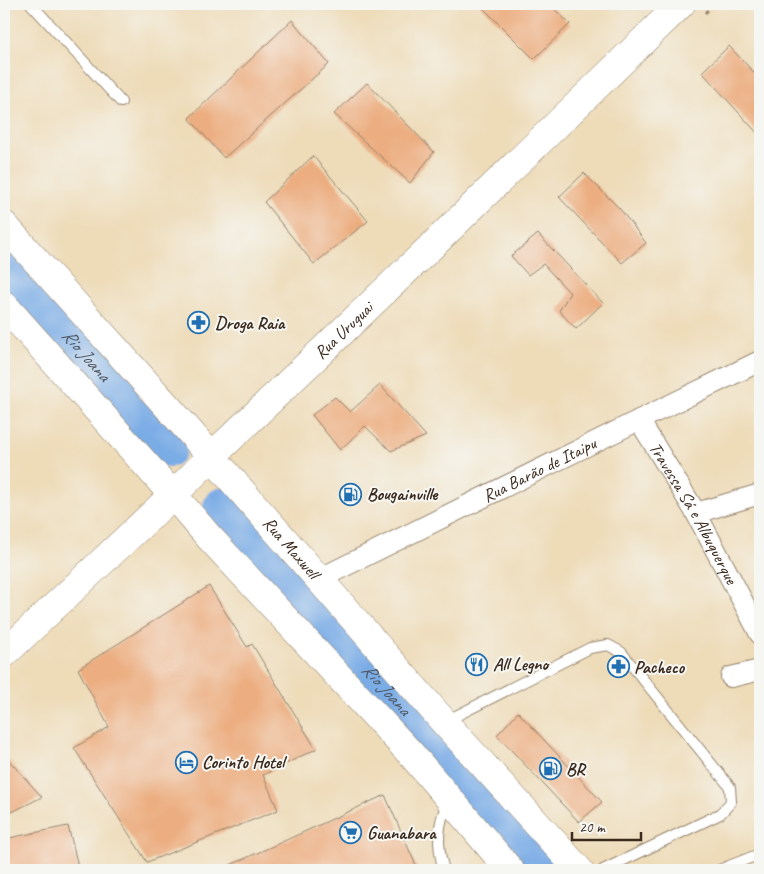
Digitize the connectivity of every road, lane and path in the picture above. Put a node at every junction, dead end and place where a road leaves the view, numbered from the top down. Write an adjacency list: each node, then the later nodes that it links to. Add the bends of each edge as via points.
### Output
1 (31, 4): 3 (lane)
2 (681, 4): 8 (main road, Rua Uruguai)
3 (121, 102)
4 (4, 225): 8 (main road, Rua Maxwell)
5 (4, 305): 9 (main road)
6 (760, 361): 7 (street, Rua Barão de Itaipu)
7 (639, 420): 11 (street, Travessa Sá e Albuquerque); 12 (street, Rua Barão de Itaipu)
8 (211, 456): 9 (main road, Rua Uruguai); 12 (main road, Rua Maxwell)
9 (173, 494): 14 (main road, Rua Uruguai); 18 (main road)
10 (760, 494): 11 (street)
11 (696, 513): 13 (street, Travessa Sá e Albuquerque)
12 (319, 579): 17 (main road, Rua Maxwell)
13 (760, 634)
14 (4, 654)
15 (760, 670): 16 (street)
16 (731, 678)
17 (444, 722): 22 (main road, Rua Maxwell); 23 (lane, via 590,648 608,645 621,652 730,787 731,802 720,814)
18 (450, 799): 20 (lane, via 438,840); 21 (main road)
19 (760, 855): 24 (lane)
20 (444, 870)
21 (510, 870)
22 (579, 870)
23 (603, 870)
24 (719, 870)

